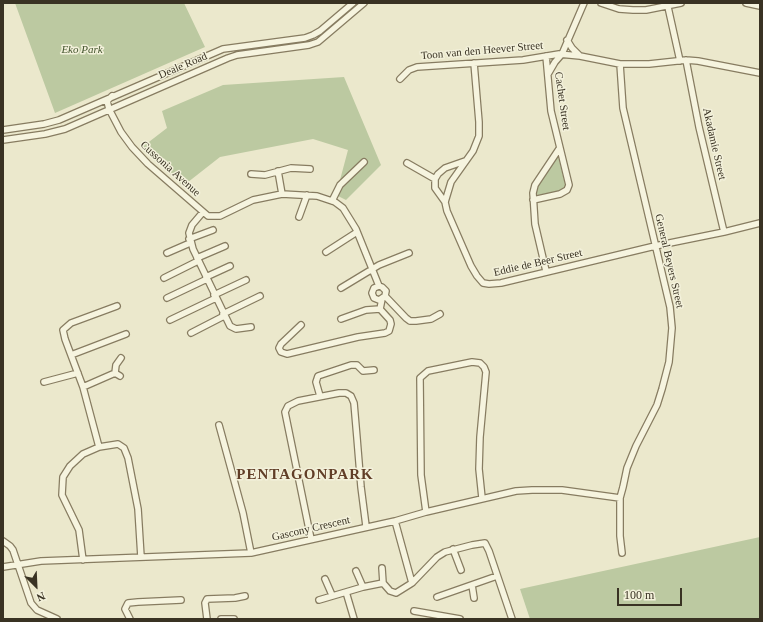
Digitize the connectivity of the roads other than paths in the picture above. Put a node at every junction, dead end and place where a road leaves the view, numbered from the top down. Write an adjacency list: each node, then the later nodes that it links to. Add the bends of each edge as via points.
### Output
1 (353, 3): 16 (street, Deale Road, via 320,31 305,38 223,49)
2 (364, 3): 19 (street, Deale Road, via 318,42 237,55)
3 (584, 3): 9 (street)
4 (601, 3): 8 (street, via 618,9 646,10)
5 (681, 3): 8 (street)
6 (746, 3): 7 (street)
7 (760, 6)
8 (668, 7): 13 (street, Akadamie Street)
9 (567, 40): 10 (street); 12 (street)
10 (562, 54): 11 (street, Toon van den Heever Street); 12 (street, Toon van den Heever Street); 18 (street)
11 (546, 56): 14 (street, Toon van den Heever Street); 18 (street, Cachet Street)
12 (580, 56): 15 (street, Toon van den Heever Street)
13 (683, 61): 15 (street, Toon van den Heever Street); 17 (street, Toon van den Heever Street, via 698,61); 44 (street, Akadamie Street)
14 (474, 63): 20 (street, Toon van den Heever Street, via 417,67 409,70); 27 (street, via 480,131)
15 (620, 64): 47 (street, General Beyers Street, via 623,108)
16 (180, 66): 19 (street); 21 (street, Deale Road)
17 (760, 73)
18 (548, 74): 26 (street, Cachet Street, via 551,112)
19 (185, 76): 23 (street, Deale Road)
20 (400, 79)
21 (112, 96): 22 (street, Deale Road); 23 (street, via 107,101)
22 (92, 105): 23 (street); 24 (street, Deale Road, via 53,122)
23 (109, 109): 25 (street, Deale Road, via 56,132); 39 (street, Cussonia Avenue, via 126,141 137,154)
24 (3, 130)
25 (3, 140)
26 (560, 149): 36 (street, via 535,185); 36 (street, Cachet Street, via 568,178 568,188 560,194)
27 (466, 161): 33 (street, via 445,168); 38 (street, via 451,182)
28 (364, 162): 37 (street, via 340,185)
29 (407, 163): 33 (street)
30 (310, 169): 31 (street, via 291,168)
31 (278, 171): 32 (street, via 265,175); 34 (street)
32 (251, 174)
33 (435, 179): 38 (street, via 435,188)
34 (282, 194): 35 (street); 39 (street, Cussonia Avenue, via 253,200 220,216 212,217)
35 (307, 195): 37 (street); 40 (street)
36 (533, 200): 54 (street, via 535,224)
37 (332, 201): 43 (street, via 343,208)
38 (445, 202): 54 (street, Eddie de Beer Street, via 472,266 483,283 501,283)
39 (203, 212): 45 (street, via 190,229)
40 (299, 217)
41 (760, 222): 44 (street, Eddie de Beer Street)
42 (213, 230): 45 (street)
43 (357, 232): 48 (street); 53 (street)
44 (724, 232): 47 (street, Eddie de Beer Street)
45 (190, 241): 50 (street); 51 (street)
46 (225, 246): 51 (street)
47 (655, 246): 54 (street, Eddie de Beer Street); 84 (street, General Beyers Street, via 670,307 672,328 669,362 657,406 630,460)
48 (326, 252)
49 (409, 253): 53 (street)
50 (167, 254)
51 (198, 260): 55 (street); 56 (street)
52 (230, 266): 56 (street)
53 (372, 269): 58 (street); 59 (street)
54 (546, 271)
55 (164, 278)
56 (206, 278): 61 (street); 62 (street)
57 (246, 280): 61 (street)
58 (379, 286): 63 (street, via 384,288); 63 (street, via 374,288 372,296 376,300)
59 (341, 288)
60 (260, 296): 67 (street)
61 (215, 297): 67 (street); 69 (street)
62 (167, 298)
63 (384, 298): 65 (street); 66 (street, via 410,321 431,319)
64 (117, 306): 74 (street, via 65,327 63,333)
65 (380, 309): 68 (street, via 366,310); 70 (street, via 391,324 385,334 358,337 287,354 280,352 282,344)
66 (440, 314)
67 (224, 315): 71 (street, via 232,328); 72 (street)
68 (341, 319)
69 (170, 320)
70 (301, 325)
71 (251, 326)
72 (191, 333)
73 (126, 334): 74 (street)
74 (71, 355): 77 (street)
75 (121, 358): 79 (street, via 116,365 117,375)
76 (374, 370): 80 (street, via 363,371 357,365 351,365 318,376 316,382)
77 (78, 373): 78 (street); 79 (street)
78 (44, 382)
79 (83, 387): 82 (street)
80 (320, 396): 87 (street, via 346,393 352,398); 88 (street, via 292,404 285,412)
81 (219, 425): 91 (street)
82 (99, 447): 93 (street, via 118,444 126,452 138,509); 94 (street, via 83,454 75,461 63,477 62,484 62,495 79,530)
83 (482, 498): 84 (street, Gascony Crescent, via 516,491 546,489); 85 (street, Gascony Crescent); 85 (street, via 479,469 480,437 486,372 480,363 472,362 428,371 420,378 421,475)
84 (620, 498): 92 (street, General Beyers Street)
85 (426, 512): 86 (street, Gascony Crescent)
86 (395, 521): 87 (street, Gascony Crescent); 103 (street)
87 (366, 526): 88 (street, Gascony Crescent)
88 (311, 539): 91 (street, Gascony Crescent)
89 (3, 541): 95 (street, via 13,550)
90 (454, 549): 98 (street); 100 (street, via 485,543); 103 (street, via 440,554)
91 (251, 553): 93 (street, Gascony Crescent)
92 (622, 553)
93 (141, 557): 94 (street, Gascony Crescent)
94 (83, 560): 95 (street, Gascony Crescent)
95 (18, 565): 96 (street, Gascony Crescent); 114 (street, via 34,607)
96 (3, 567)
97 (382, 568): 102 (street)
98 (461, 570)
99 (356, 571): 105 (street)
100 (497, 576): 104 (street); 121 (street)
101 (325, 579): 107 (street)
102 (383, 583): 103 (street, via 390,591 396,593); 105 (street)
103 (412, 583)
104 (472, 585): 109 (street); 110 (street)
105 (363, 587): 106 (street)
106 (346, 592): 107 (street); 119 (street)
107 (332, 595): 112 (street)
108 (245, 596): 116 (street, via 206,599)
109 (437, 597)
110 (474, 598)
111 (181, 600): 115 (street, via 128,603 125,609)
112 (319, 600)
113 (414, 611): 120 (street)
114 (57, 619)
115 (130, 619)
116 (207, 619)
117 (221, 619): 118 (street)
118 (234, 619)
119 (354, 619)
120 (460, 619)
121 (512, 619)

